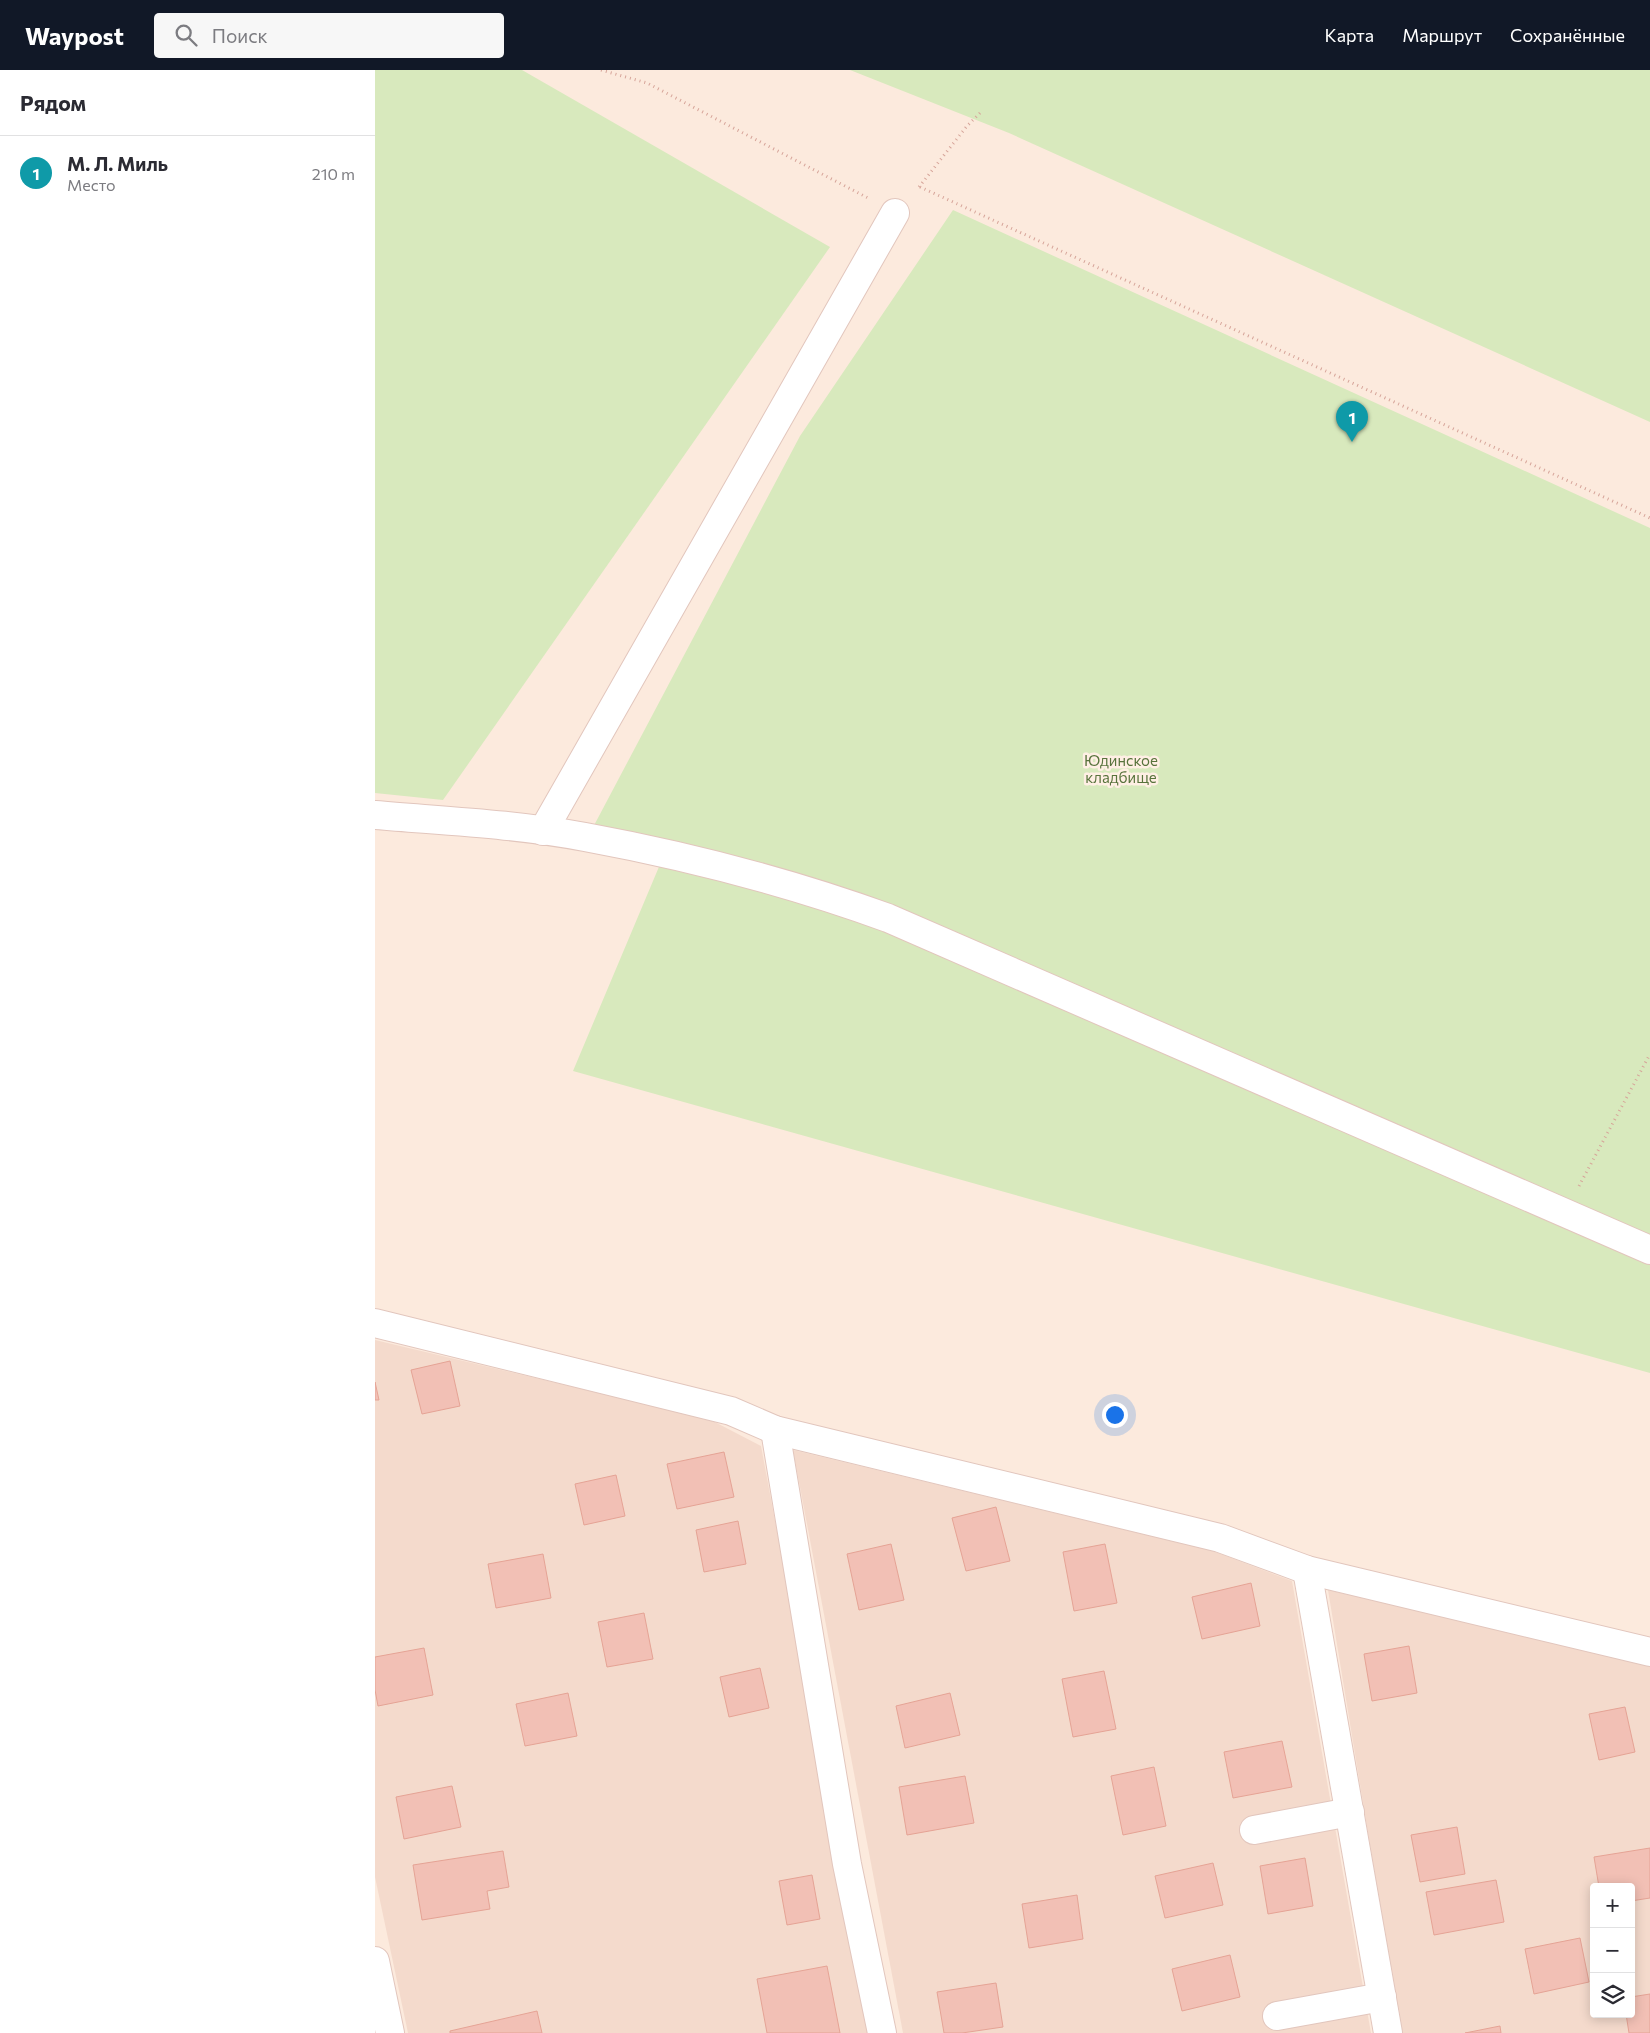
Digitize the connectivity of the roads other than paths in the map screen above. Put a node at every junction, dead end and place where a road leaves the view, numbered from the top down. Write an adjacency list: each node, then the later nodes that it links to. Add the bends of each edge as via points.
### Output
1 (895, 213): 3 (street)
2 (375, 815): 3 (street)
3 (543, 831): 4 (street, via 700,860 829,897 888,918)
4 (1650, 1250)
5 (375, 1323): 6 (street, via 731,1411)
6 (775, 1430): 7 (street, via 1220,1538); 15 (street, via 847,1864)
7 (1307, 1570): 8 (street); 9 (street)
8 (1650, 1652)
9 (1350, 1812): 10 (street); 12 (street)
10 (1254, 1830)
11 (375, 1961): 14 (street)
12 (1382, 1997): 13 (street); 16 (street)
13 (1277, 2016)
14 (390, 2033)
15 (883, 2033)
16 (1388, 2033)

